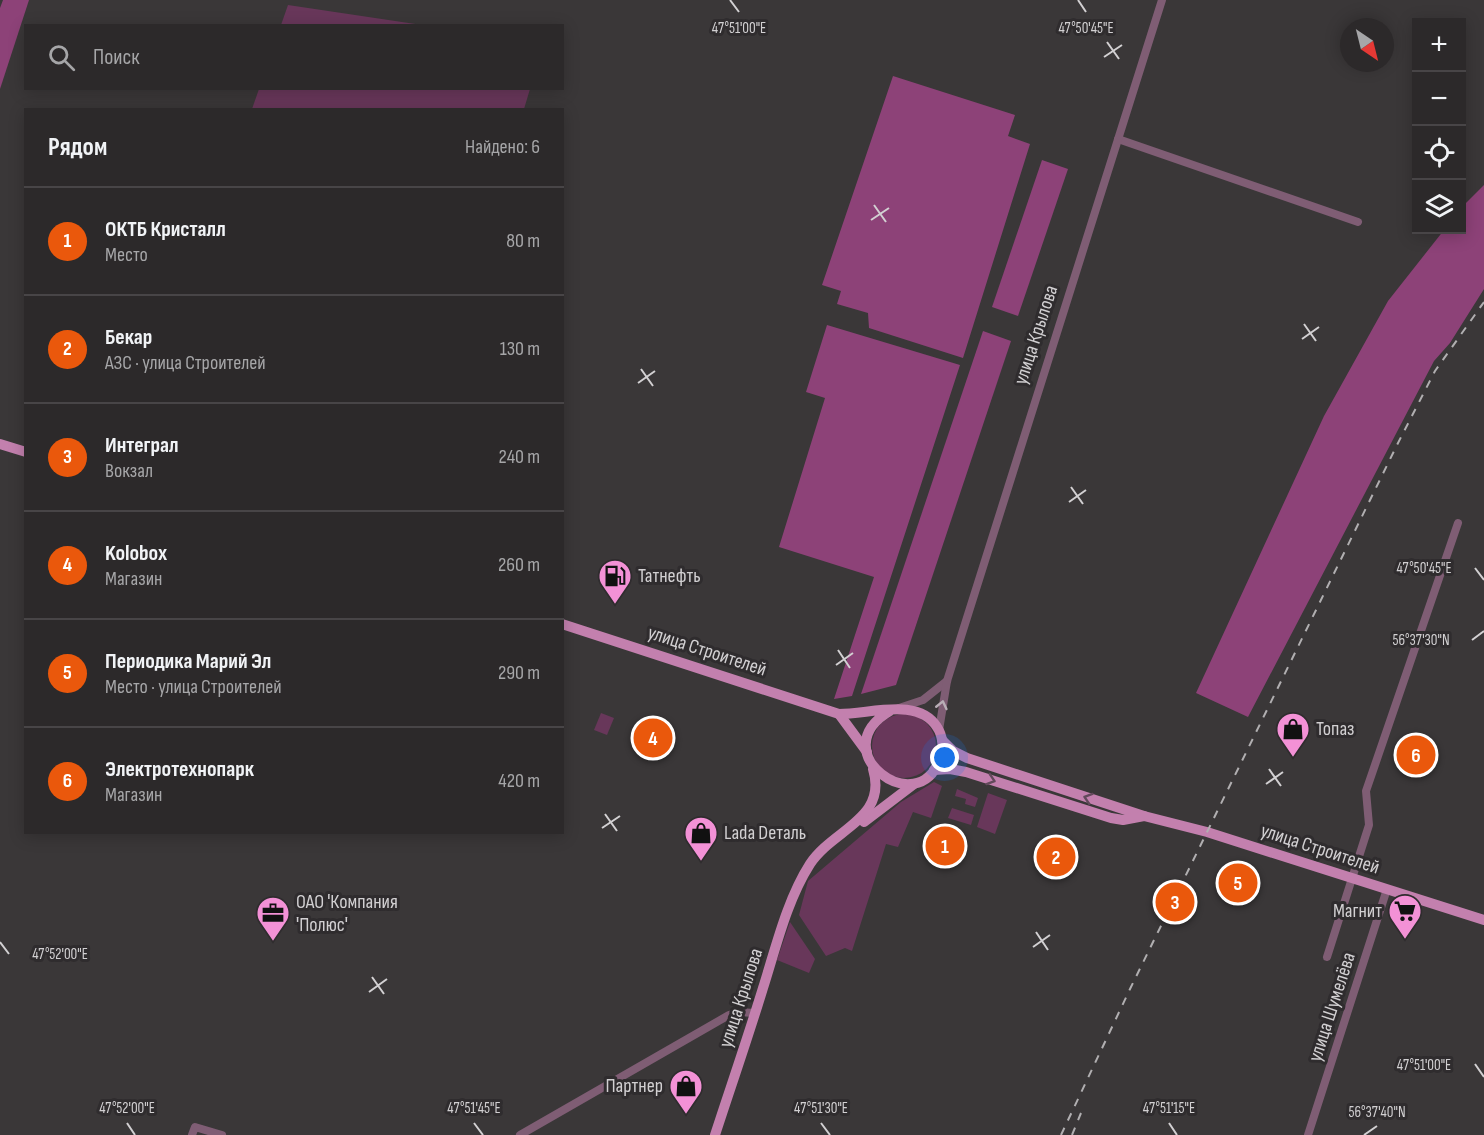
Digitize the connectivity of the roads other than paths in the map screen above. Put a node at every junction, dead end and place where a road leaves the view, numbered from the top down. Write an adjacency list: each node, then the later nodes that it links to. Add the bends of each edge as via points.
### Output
1 (1162, 0): 2 (street, улица Крылова)
2 (1118, 139): 3 (street); 8 (street, улица Крылова)
3 (1358, 222)
4 (0, 444): 5 (main road)
5 (24, 451)
6 (1458, 523): 18 (street, via 1366,791 1369,825)
7 (564, 625): 10 (main road, улица Строителей)
8 (947, 681): 9 (street, via 923,700); 11 (street, улица Крылова, one-way to 8)
9 (894, 710): 10 (main road, улица Строителей); 11 (main road, улица Строителей, via 922,712); 12 (main road, via 874,723)
10 (839, 714): 12 (main road)
11 (941, 735): 14 (main road, via 942,751); 16 (main road, улица Строителей, one-way to 11, via 967,758 953,751)
12 (867, 752): 13 (main road)
13 (873, 767): 15 (main road, via 890,781); 17 (main road, улица Крылова, via 877,785 872,805 824,847)
14 (934, 770): 15 (main road); 16 (main road, улица Строителей, one-way to 16, via 966,772 1111,818)
15 (915, 783): 17 (main road, улица Крылова)
16 (1144, 816): 18 (main road, улица Строителей)
17 (805, 873): 22 (main road, улица Крылова, via 786,917)
18 (1353, 879): 19 (main road, улица Строителей); 21 (street)
19 (1387, 889): 20 (main road, улица Строителей); 27 (street, улица Шумелёва)
20 (1484, 920)
21 (1327, 957)
22 (755, 1013): 25 (street, via 729,1015); 26 (main road, улица Крылова)
23 (194, 1131): 24 (street)
24 (222, 1135)
25 (520, 1135)
26 (715, 1135)
27 (1308, 1135)

